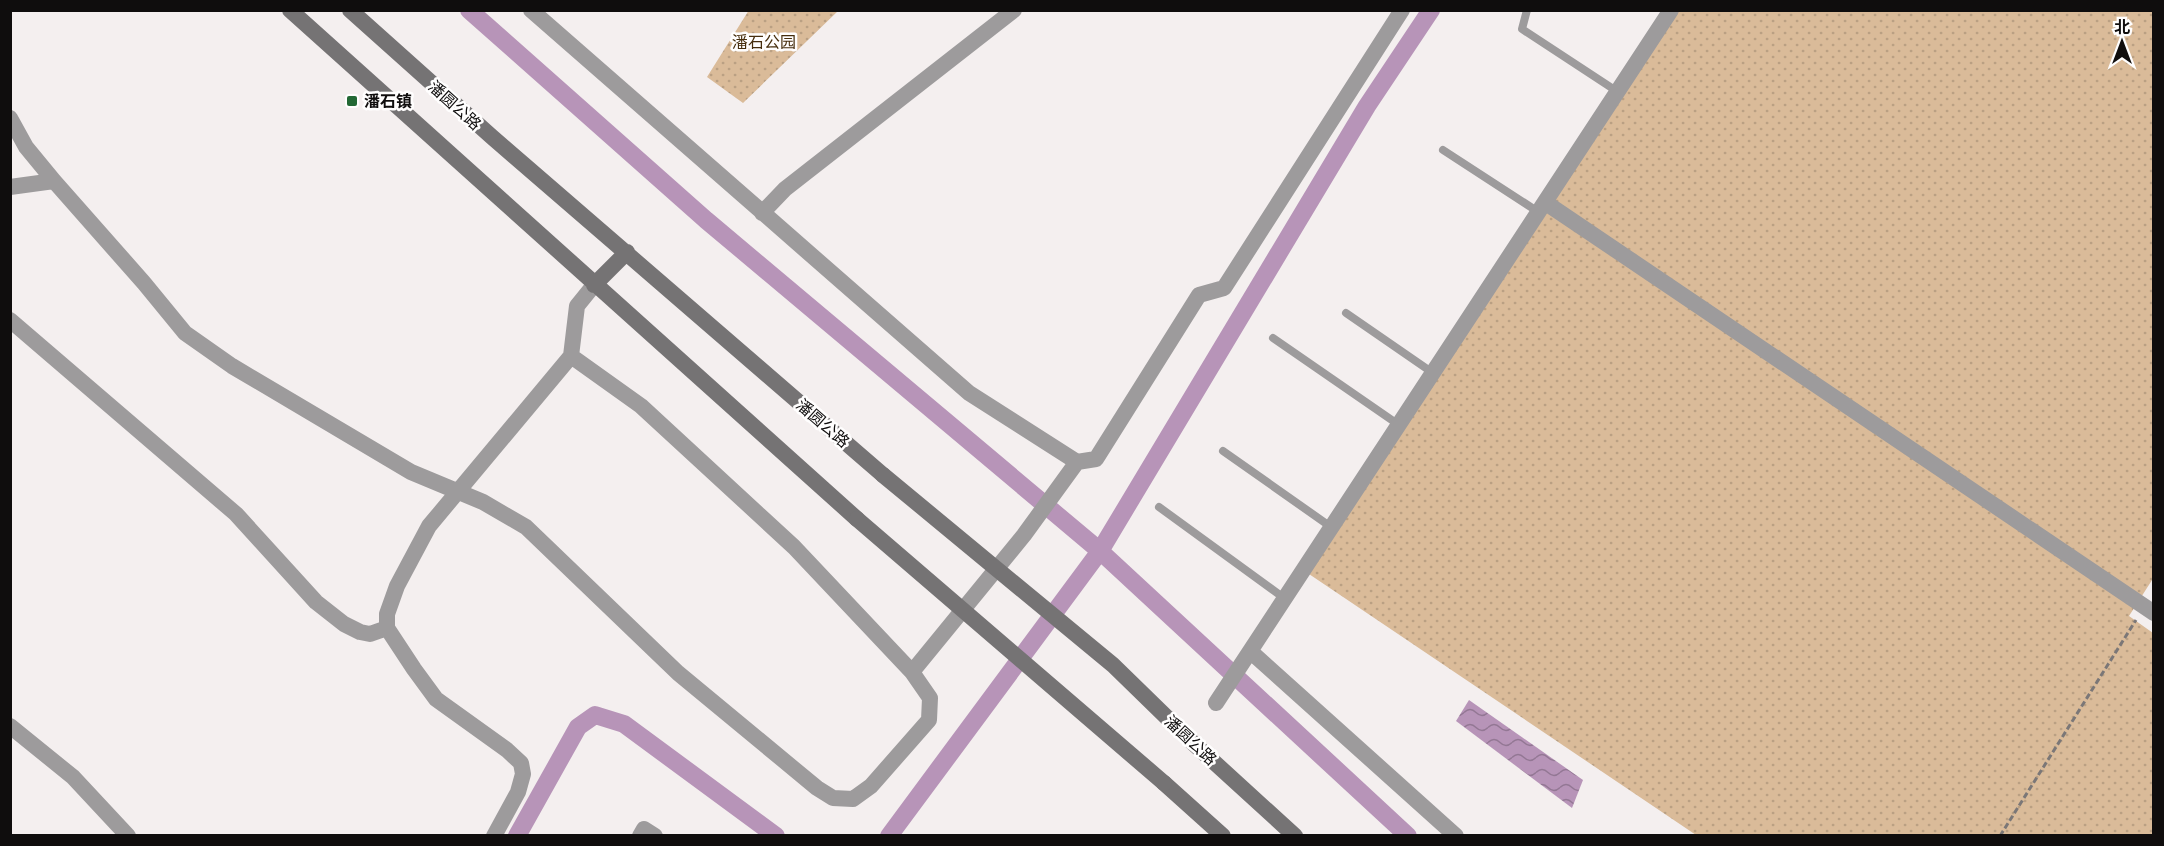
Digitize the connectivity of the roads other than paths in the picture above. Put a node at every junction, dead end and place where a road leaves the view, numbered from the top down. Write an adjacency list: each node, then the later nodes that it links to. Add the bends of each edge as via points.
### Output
1 (290, 10): 16 (main road)
2 (350, 10): 15 (main road, 潘圆公路)
3 (531, 10): 14 (street)
4 (1014, 10): 14 (street, via 784,189)
5 (1402, 10): 24 (street, via 1224,288 1199,294 1096,459)
6 (1527, 10): 8 (lane, via 1522,29)
7 (1671, 10): 8 (street)
8 (1618, 92): 13 (street)
9 (10, 118): 11 (street, via 26,147)
10 (1443, 150): 13 (lane)
11 (54, 181): 12 (street); 25 (street, via 185,333 204,348 411,472)
12 (10, 187)
13 (1543, 208): 21 (street); 29 (street)
14 (762, 213): 24 (street, via 969,393)
15 (627, 252): 16 (main road); 40 (main road, 潘圆公路, bridge, via 883,475 1113,665)
16 (594, 285): 20 (street, via 577,306); 39 (main road, bridge)
17 (1346, 313): 21 (lane)
18 (10, 320): 30 (street, via 236,514 316,602 360,632 370,634)
19 (1273, 338): 22 (lane)
20 (571, 356): 25 (street); 32 (street, via 641,405 794,547)
21 (1433, 373): 22 (street)
22 (1399, 425): 27 (street)
23 (1223, 452): 27 (lane)
24 (1073, 468): 32 (street, via 1024,535)
25 (458, 490): 30 (street, via 429,526 397,586 387,614); 32 (street, via 526,527 678,673 833,798 853,799 871,786 929,720 930,698)
26 (1159, 507): 28 (lane)
27 (1331, 527): 28 (street)
28 (1284, 598): 31 (street)
29 (2149, 610)
30 (387, 628): 36 (street, via 436,699 521,763 523,774 518,792)
31 (1247, 654): 33 (street); 41 (street)
32 (912, 672)
33 (1216, 703)
34 (10, 726): 35 (street, via 73,777)
35 (128, 836)
36 (494, 836)
37 (640, 836): 38 (street, via 644,829)
38 (655, 836)
39 (1223, 836)
40 (1295, 836)
41 (1456, 836)

